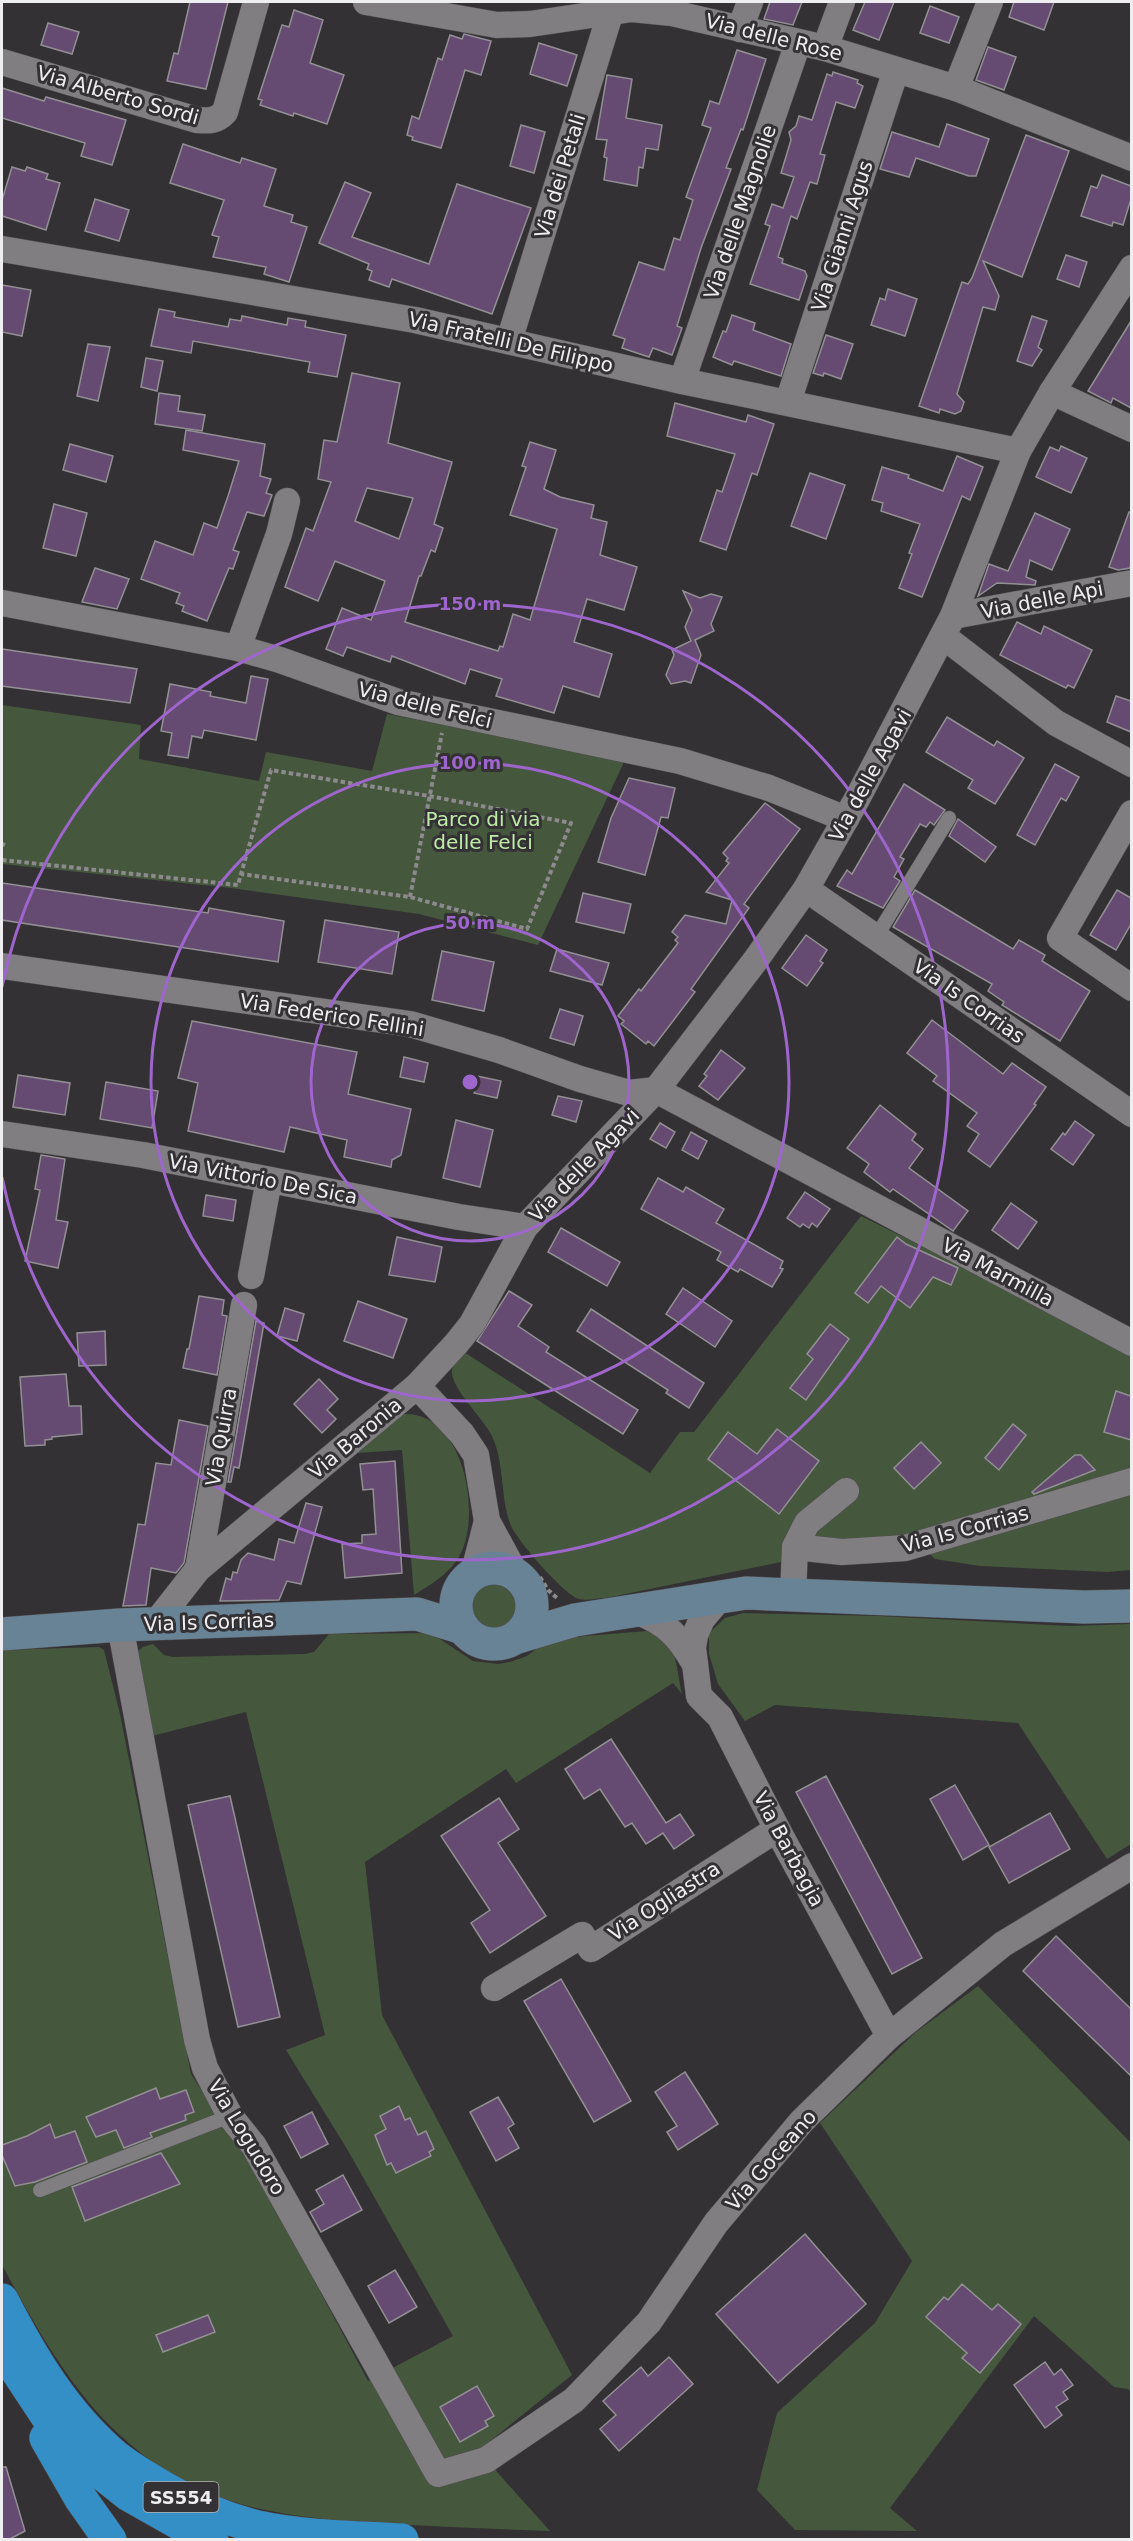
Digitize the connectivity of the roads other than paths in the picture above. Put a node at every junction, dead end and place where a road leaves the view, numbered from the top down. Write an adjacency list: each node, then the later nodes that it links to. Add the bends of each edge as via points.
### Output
1 (256, 2): 10 (street, Via Alberto Sordi, via 225,112 210,121)
2 (366, 2): 6 (street, Via delle Rose, via 497,25)
3 (750, 2): 7 (street)
4 (842, 2): 9 (street)
5 (990, 2): 12 (street)
6 (612, 11): 7 (street, Via delle Rose, via 672,13); 16 (street, Via dei Petali)
7 (740, 29): 8 (street, Via delle Rose)
8 (798, 43): 9 (street, Via delle Rose); 17 (street, Via delle Magnolie)
9 (825, 48): 11 (street, Via delle Rose)
10 (2, 62)
11 (896, 70): 12 (street, Via delle Rose); 19 (street, Via Gianni Agus)
12 (956, 88): 13 (street, Via delle Rose)
13 (1131, 158)
14 (2, 249): 16 (street, Via Fratelli De Filippo, via 415,320)
15 (1131, 268): 18 (street, Via delle Agavi)
16 (509, 341): 17 (street, Via Fratelli De Filippo)
17 (682, 381): 19 (street, Via Fratelli De Filippo)
18 (1052, 392): 20 (street); 21 (street, Via delle Agavi)
19 (788, 402): 21 (street, Via Fratelli De Filippo)
20 (1131, 429)
21 (1018, 451): 25 (street, Via delle Agavi)
22 (287, 501): 26 (street)
23 (1131, 583): 25 (street, Via delle Api)
24 (2, 603): 26 (street, Via delle Felci)
25 (948, 626): 27 (street, via 1056,723); 30 (street, Via delle Agavi)
26 (238, 648): 30 (street, Via delle Felci, via 367,693 680,761 769,788)
27 (1131, 764)
28 (1131, 813): 34 (street, via 1060,938)
29 (949, 818): 32 (lane)
30 (846, 819): 31 (street, Via delle Agavi)
31 (806, 889): 32 (street, Via Is Corrias); 35 (street, Via delle Agavi)
32 (876, 937): 36 (street, Via Is Corrias)
33 (2, 966): 35 (street, Via Federico Fellini, via 410,1024 629,1093)
34 (1131, 988)
35 (656, 1090): 39 (street, Via delle Agavi); 42 (street, Via Marmilla)
36 (1131, 1114)
37 (2, 1134): 38 (street, Via Vittorio De Sica, via 143,1155)
38 (269, 1180): 39 (street, Via Vittorio De Sica); 40 (street)
39 (525, 1227): 43 (street, Via Baronia, via 472,1324)
40 (251, 1276)
41 (244, 1305): 48 (street, Via Quirra)
42 (1131, 1343)
43 (417, 1386): 46 (street, via 462,1434 476,1455); 48 (street, Via Baronia)
44 (1131, 1481): 47 (street, Via Is Corrias, via 905,1548 842,1552)
45 (846, 1491): 47 (street, via 807,1523)
46 (487, 1521): 49 (street); 50 (street)
47 (795, 1547): 51 (street)
48 (198, 1569): 56 (street, Via Baronia)
49 (467, 1581): 50 (street, via 494,1568 506,1570); 55 (street, Via Is Corrias); 58 (street, via 456,1609)
50 (543, 1592): 54 (street); 60 (street); 60 (street)
51 (793, 1595): 52 (street); 53 (street)
52 (719, 1596): 54 (street); 61 (street, Via Barbagia, via 695,1635)
53 (1131, 1606)
54 (638, 1612): 61 (street, via 663,1623)
55 (417, 1614): 56 (street, Via Is Corrias); 58 (street, Via Is Corrias)
56 (155, 1624): 57 (street, Via Is Corrias)
57 (120, 1625): 59 (street, Via Is Corrias); 66 (street, Via Logudoro, via 197,2040)
58 (463, 1628): 60 (street, Via Is Corrias, via 478,1641 492,1645)
59 (2, 1634)
60 (518, 1637)
61 (695, 1664): 62 (street, Via Barbagia, via 699,1696 720,1717)
62 (777, 1829): 64 (street, Via Ogliastra, via 591,1948 582,1935); 65 (street, Via Barbagia)
63 (1128, 1873): 65 (street, Via Goceano, via 1003,1944)
64 (494, 1988)
65 (890, 2036): 70 (street, Via Goceano, via 802,2121 716,2223 649,2322 574,2400 486,2460)
66 (230, 2116): 67 (lane); 70 (street, Via Logudoro, via 254,2146)
67 (40, 2190)
68 (2, 2300): 73 (highway, SS554, via 53,2388 79,2421 140,2474 190,2503 257,2527 301,2534)
69 (5, 2355): 71 (highway, via 70,2480); 72 (highway, SS554, via 66,2445 129,2495)
70 (438, 2474)
71 (110, 2540)
72 (212, 2540)
73 (402, 2540)

